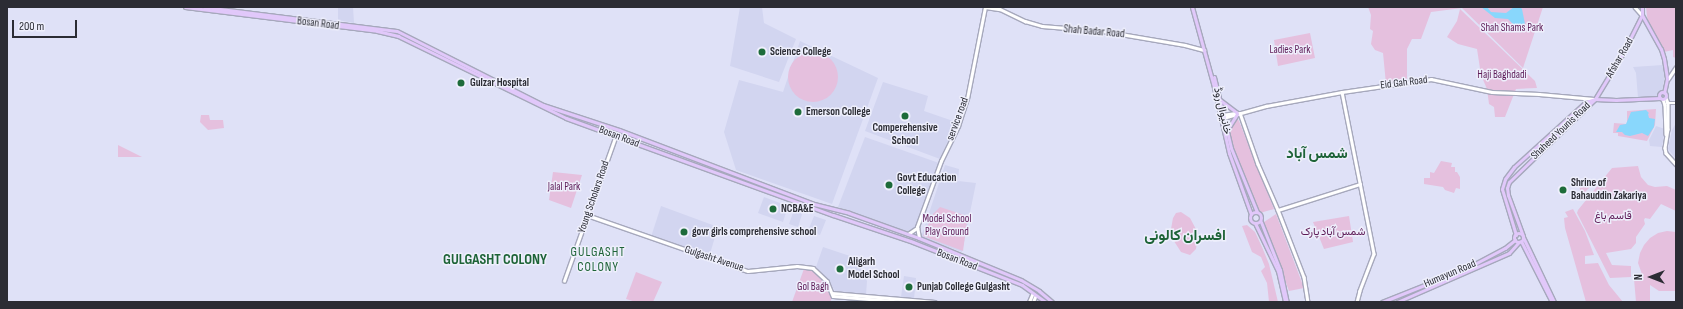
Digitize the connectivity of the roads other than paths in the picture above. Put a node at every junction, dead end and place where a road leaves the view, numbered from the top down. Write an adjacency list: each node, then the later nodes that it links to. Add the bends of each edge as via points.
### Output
1 (185, 7): 20 (main road, Bosan Road, via 377,31 398,36 561,116)
2 (204, 7): 21 (main road, Bosan Road, via 397,31 543,105)
3 (985, 7): 8 (street, Shah Badar Road, via 1000,9 1025,22 1042,26 1110,32); 36 (street, service road, via 967,99)
4 (1193, 7): 8 (main road, خانیوال روڈ); 13 (main road, خانیوال روڈ)
5 (1635, 7): 7 (street)
6 (1642, 7): 7 (main road)
7 (1642, 15): 10 (main road, via 1661,49); 14 (main road, Afshar Road)
8 (1204, 50): 18 (main road, خانیوال روڈ)
9 (1676, 67): 10 (street)
10 (1667, 79): 12 (main road)
11 (1342, 92): 14 (street, Eid Gah Road, via 1431,79 1492,92); 17 (street, Eid Gah Road); 26 (street)
12 (1664, 93): 15 (main road); 15 (main road, via 1660,94)
13 (1219, 99): 17 (main road); 18 (main road, خانیوال روڈ)
14 (1595, 99): 15 (main road); 39 (main road, Shaheed Younis Road, via 1586,102 1514,167 1505,179 1502,185 1503,192); 40 (main road, Shaheed Younis Road, via 1509,182 1508,195)
15 (1664, 100): 16 (street); 24 (street, via 1666,153)
16 (1676, 103)
17 (1238, 113): 18 (street, Eid Gah Road); 19 (main road); 29 (street)
18 (1222, 116): 19 (main road, خانیوال روڈ); 28 (main road, via 1229,153)
19 (1227, 131): 27 (main road, خانیوال روڈ)
20 (616, 135): 22 (main road, Bosan Road); 32 (street, Young Scholars Road)
21 (661, 147): 22 (main road); 23 (main road, Bosan Road)
22 (659, 152): 25 (main road, Bosan Road)
23 (702, 162): 25 (main road); 34 (main road, Bosan Road, via 821,206)
24 (1676, 164)
25 (701, 167): 37 (main road, Bosan Road)
26 (1360, 184): 29 (street); 57 (street, via 1374,254)
27 (1247, 189): 28 (main road); 30 (main road, خانیوال روڈ)
28 (1242, 191): 31 (main road)
29 (1278, 210): 56 (street, via 1304,277)
30 (1257, 212): 31 (main road); 33 (main road)
31 (1251, 214): 35 (main road)
32 (588, 215): 45 (street, Young Scholars Road); 46 (street, Gulgasht Avenue, via 748,271 797,266 813,268 822,276)
33 (1261, 222): 35 (main road); 44 (main road)
34 (877, 223): 37 (main road); 38 (main road, Bosan Road)
35 (1255, 224): 44 (main road)
36 (917, 227): 38 (street); 41 (street)
37 (875, 229): 53 (main road, Bosan Road, via 1022,285)
38 (907, 234): 41 (main road, Bosan Road)
39 (1516, 235): 40 (main road); 42 (main road)
40 (1523, 236): 43 (main road); 60 (main road, Shaheed Younis Road)
41 (918, 238): 54 (main road, Bosan Road, via 1021,280)
42 (1515, 240): 43 (main road); 58 (main road, Humayun Road, via 1467,268)
43 (1520, 242): 59 (main road, Humayun Road, via 1510,253); 60 (main road)
44 (1279, 271): 55 (main road)
45 (564, 281)
46 (833, 294): 49 (street); 50 (street)
47 (1032, 295): 51 (street)
48 (1035, 297): 52 (street)
49 (905, 302)
50 (935, 302)
51 (1029, 302)
52 (1033, 302)
53 (1046, 302)
54 (1052, 302)
55 (1286, 302)
56 (1308, 302)
57 (1357, 302)
58 (1382, 302)
59 (1397, 302)
60 (1553, 302)

